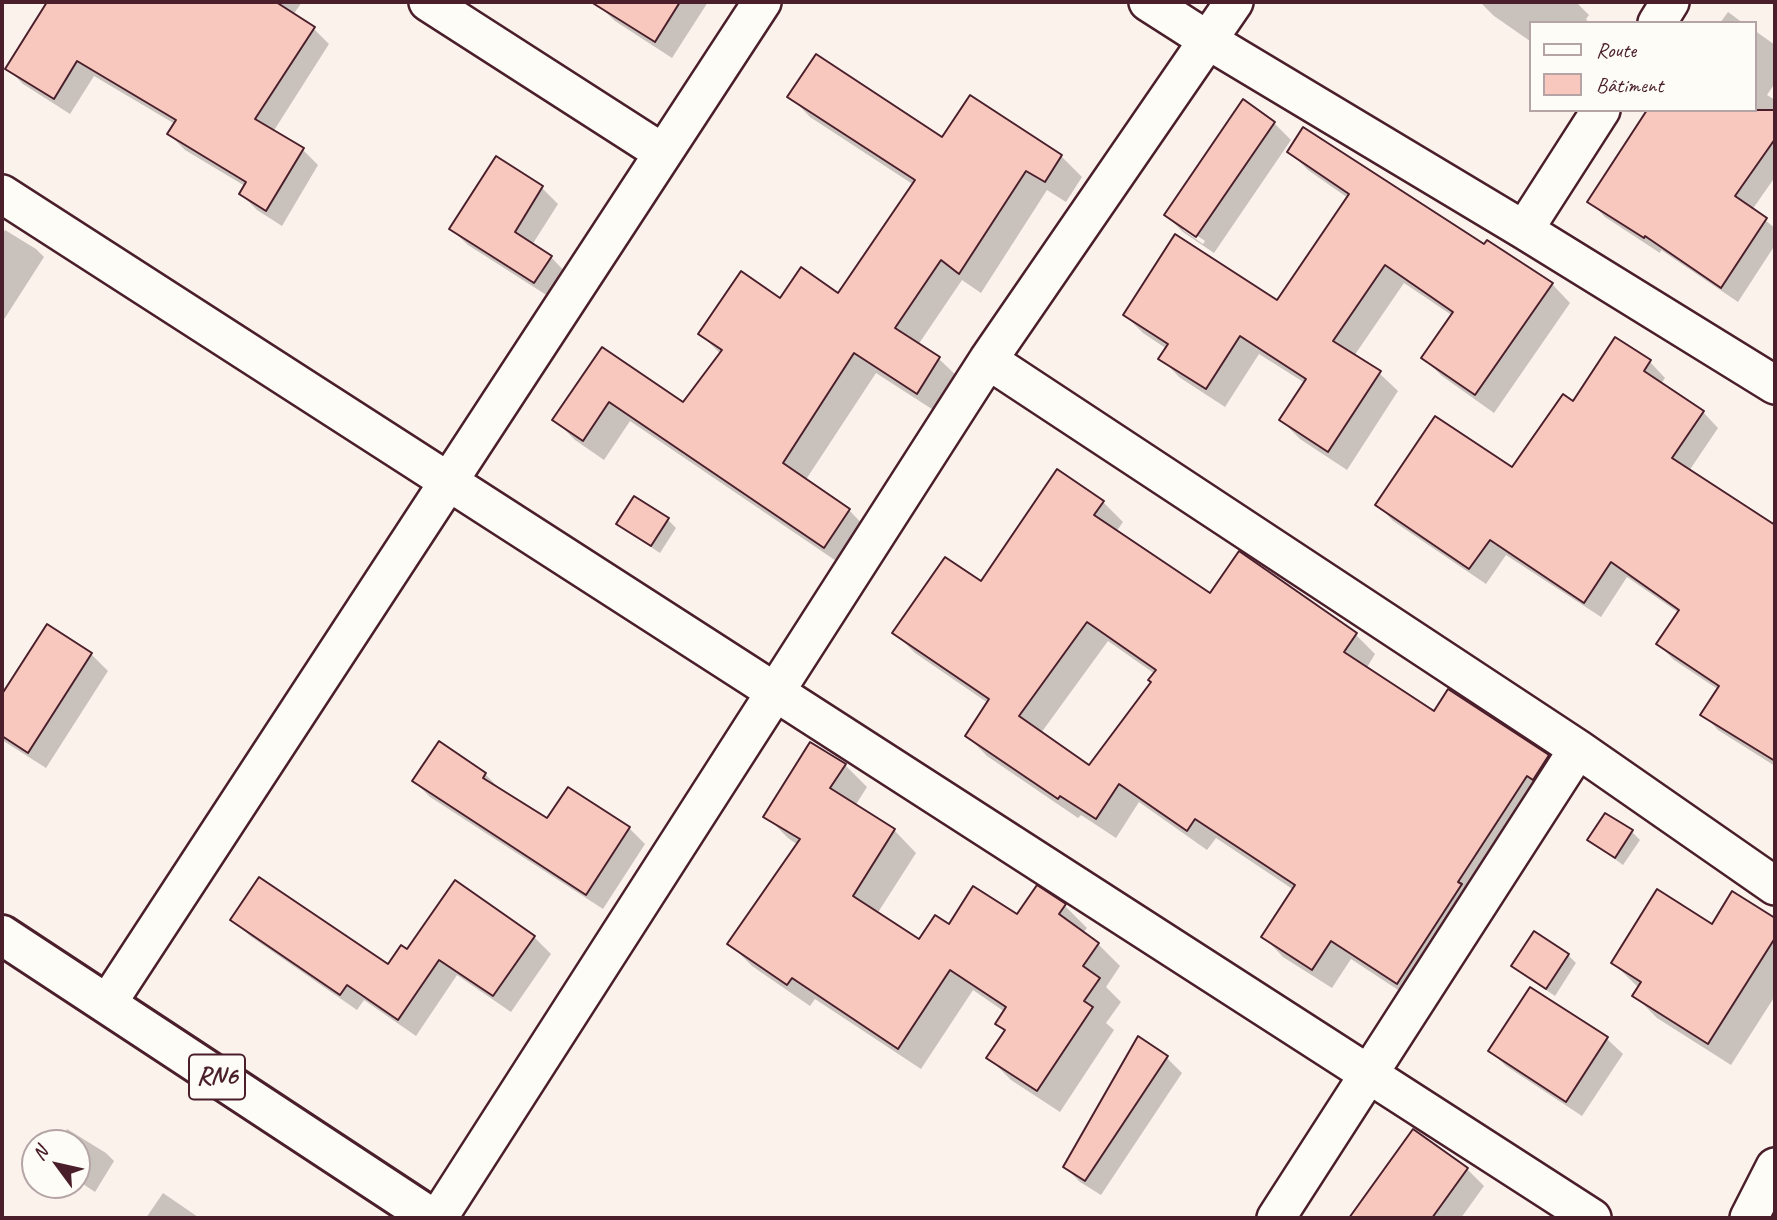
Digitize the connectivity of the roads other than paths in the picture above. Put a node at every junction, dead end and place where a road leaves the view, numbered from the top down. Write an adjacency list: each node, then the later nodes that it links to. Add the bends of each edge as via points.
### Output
1 (428, 2): 9 (street)
2 (762, 2): 9 (street)
3 (1148, 2): 7 (street)
4 (1234, 2): 7 (street)
5 (1670, 2): 6 (street)
6 (1658, 21)
7 (1209, 41): 11 (street); 12 (street)
8 (1600, 112): 11 (street)
9 (663, 153): 14 (street)
10 (2, 194): 14 (street)
11 (1524, 230): 13 (street)
12 (988, 360): 15 (street); 16 (street)
13 (1775, 385)
14 (448, 481): 15 (street); 19 (street)
15 (775, 692): 20 (street); 23 (street)
16 (1578, 749): 17 (street); 20 (street)
17 (1775, 886)
18 (2, 935): 19 (main road, RN6)
19 (107, 1004): 22 (main road, RN6)
20 (1369, 1074): 24 (street); 25 (street)
21 (1775, 1167): 26 (street)
22 (432, 1218)
23 (439, 1218)
24 (1276, 1218)
25 (1592, 1218)
26 (1749, 1218)

